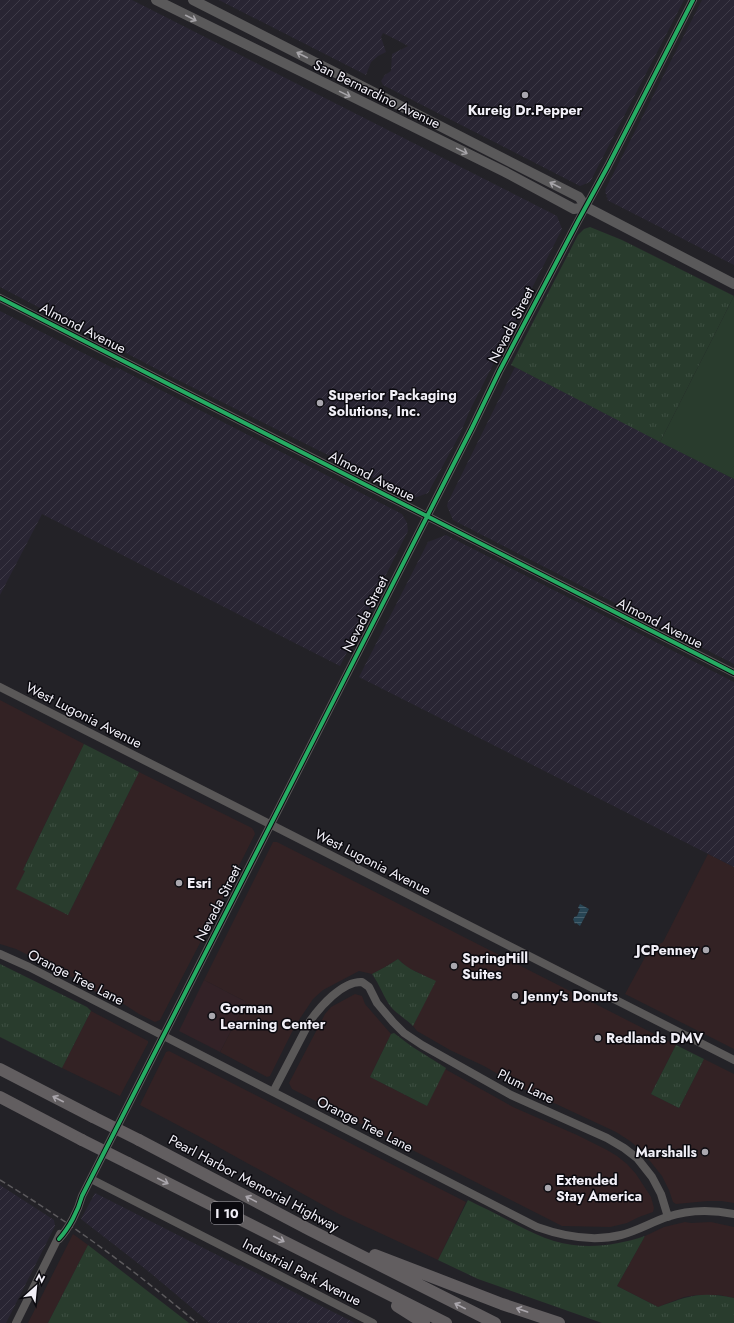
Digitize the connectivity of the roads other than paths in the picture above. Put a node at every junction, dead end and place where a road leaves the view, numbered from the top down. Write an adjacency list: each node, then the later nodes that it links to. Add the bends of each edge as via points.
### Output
1 (156, 0): 4 (main road, San Bernardino Avenue, one-way to 4, via 574,209)
2 (192, 0): 4 (main road, San Bernardino Avenue, one-way to 2, via 579,197)
3 (693, 0): 4 (street, Nevada Street)
4 (586, 207): 5 (main road, San Bernardino Avenue); 7 (street, Nevada Street)
5 (734, 284)
6 (0, 298): 7 (street, Almond Avenue)
7 (427, 517): 8 (street, Almond Avenue); 10 (street, Nevada Street)
8 (734, 673)
9 (0, 687): 10 (street, West Lugonia Avenue)
10 (271, 824): 12 (street, Nevada Street); 13 (street, West Lugonia Avenue)
11 (0, 954): 12 (street, Orange Tree Lane)
12 (163, 1036): 15 (street, Orange Tree Lane); 17 (street, Nevada Street)
13 (734, 1060)
14 (0, 1069): 20 (highway, Pearl Harbor Memorial Highway / I 10, one-way to 14, bridge)
15 (273, 1092): 19 (street, Orange Tree Lane, via 547,1230 575,1237 604,1238 621,1235); 19 (street, Plum Lane, via 317,1011 333,995 362,982 369,987 377,1003 393,1022 422,1045 511,1095 624,1148 637,1158 652,1177 661,1194)
16 (0, 1096): 21 (highway, I 10, one-way to 21, bridge)
17 (91, 1179): 22 (street, Nevada Street, via 61,1230 59,1239); 23 (street, Industrial Park Avenue)
18 (734, 1214): 19 (street, Orange Tree Lane, via 704,1211)
19 (668, 1217)
20 (310, 1230): 26 (highway, Pearl Harbor Memorial Highway / I 10, one-way to 20); 27 (highway, one-way to 20, via 502,1304)
21 (326, 1263): 24 (highway); 25 (highway, I 10)
22 (16, 1323)
23 (373, 1323)
24 (424, 1323)
25 (446, 1323)
26 (495, 1323)
27 (559, 1323)

